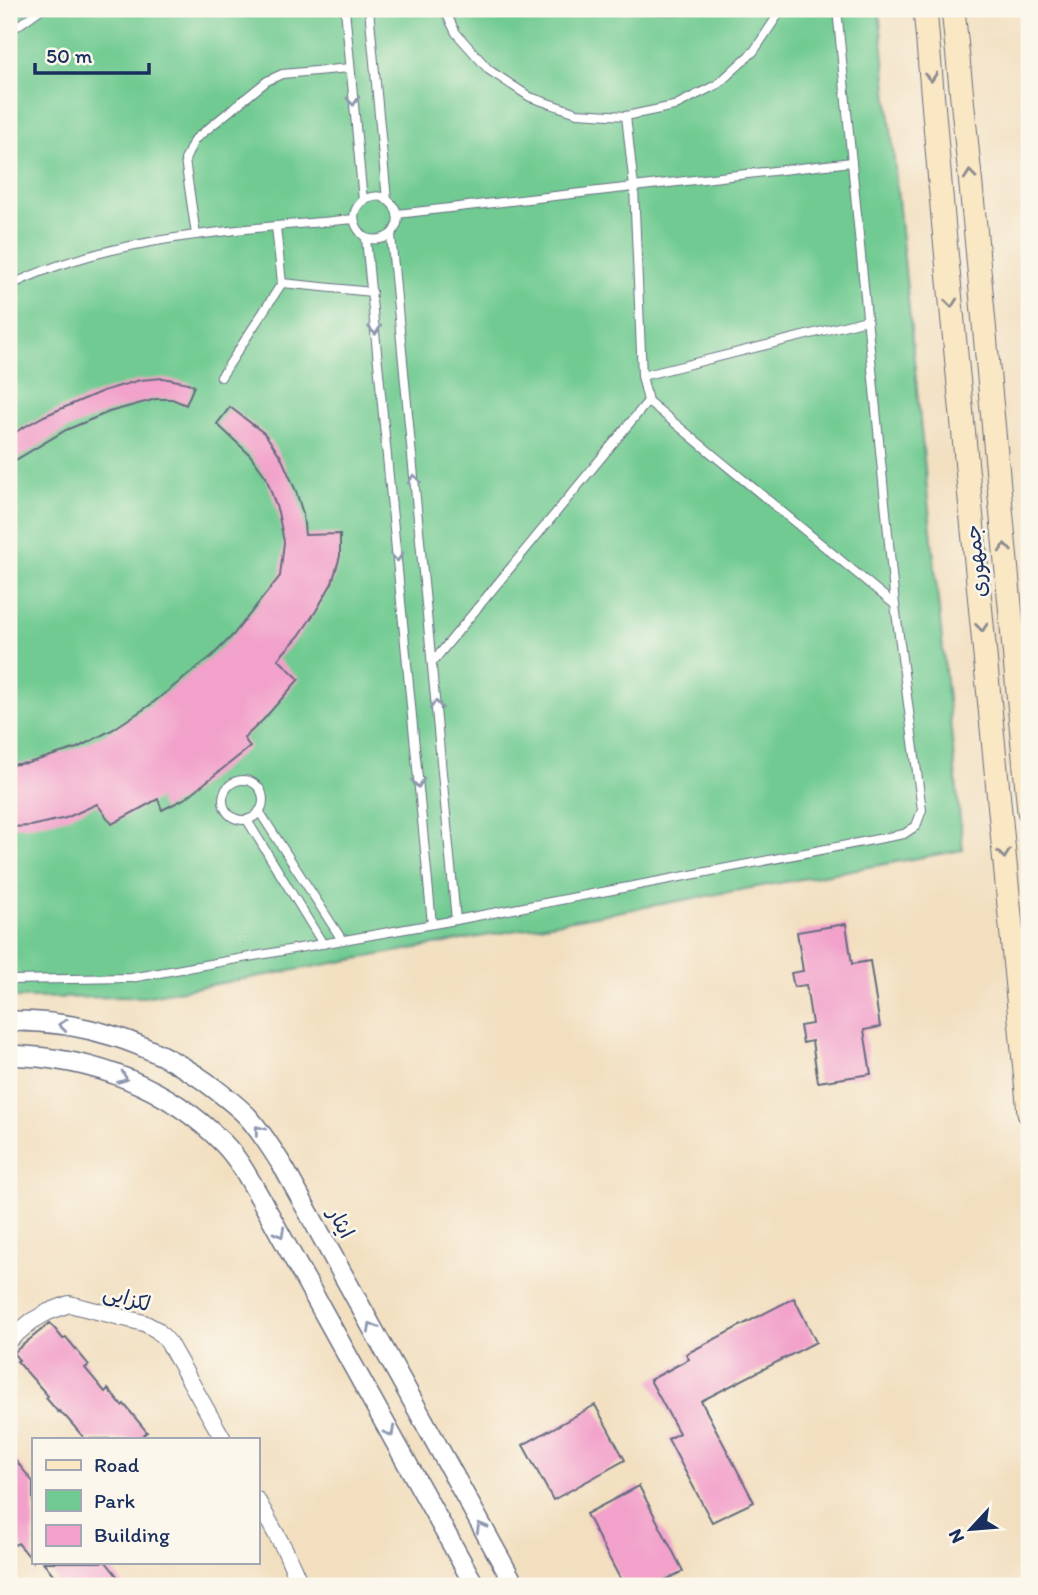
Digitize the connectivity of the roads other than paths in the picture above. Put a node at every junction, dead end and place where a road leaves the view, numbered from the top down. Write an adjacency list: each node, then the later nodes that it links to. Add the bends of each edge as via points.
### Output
1 (41, 9): 9 (lane)
2 (345, 9): 10 (lane)
3 (369, 9): 14 (lane)
4 (444, 9): 11 (lane, via 456,33 489,70 530,97 576,113)
5 (782, 9): 11 (lane, via 754,51 718,84 674,106)
6 (837, 9): 12 (lane)
7 (925, 9): 20 (main road, جمهوری, one-way to 20)
8 (953, 9): 18 (main road, جمهوری, one-way to 8)
9 (9, 32)
10 (350, 68): 15 (lane, one-way to 15); 22 (lane, via 282,74 194,140 185,160)
11 (626, 116): 13 (lane)
12 (852, 162): 13 (lane); 27 (lane)
13 (634, 187): 16 (lane); 28 (lane)
14 (387, 200): 15 (lane, via 371,197); 16 (lane)
15 (363, 201): 17 (lane)
16 (397, 214): 21 (lane)
17 (354, 219): 19 (lane); 23 (lane)
18 (975, 226): 20 (main road); 34 (main road, جمهوری, one-way to 18)
19 (276, 227): 22 (lane); 24 (lane)
20 (944, 229): 43 (main road, جمهوری, one-way to 43)
21 (391, 234): 23 (lane, via 381,240); 32 (lane, one-way to 21)
22 (196, 235): 25 (lane, via 96,253)
23 (366, 238): 26 (lane)
24 (282, 283): 26 (lane); 29 (lane)
25 (9, 286)
26 (372, 292): 37 (lane, one-way to 37)
27 (867, 320): 28 (lane); 31 (lane)
28 (642, 376): 30 (lane)
29 (221, 377)
30 (648, 401): 31 (lane); 32 (lane)
31 (895, 605): 36 (lane, via 922,810 916,826 904,834)
32 (432, 663): 36 (lane, one-way to 32)
33 (259, 811): 35 (lane); 35 (lane, via 260,789 247,780 232,783 223,804 232,816); 38 (lane)
34 (1029, 811)
35 (247, 820): 39 (lane)
36 (456, 920): 37 (lane)
37 (432, 924): 38 (lane)
38 (342, 940): 39 (lane)
39 (323, 944): 40 (lane, via 131,978)
40 (9, 980)
41 (9, 1021): 49 (street, ایثار, one-way to 41, via 285,1170 247,1115 193,1073 133,1042 67,1025)
42 (9, 1055): 48 (street, one-way to 48, via 65,1060 146,1087 174,1103 224,1144 259,1196)
43 (1029, 1113)
44 (9, 1340): 45 (street, لکزایی, via 32,1321 69,1304 144,1323 168,1342)
45 (222, 1438)
46 (259, 1504): 47 (street)
47 (301, 1586)
48 (475, 1586)
49 (515, 1586)

